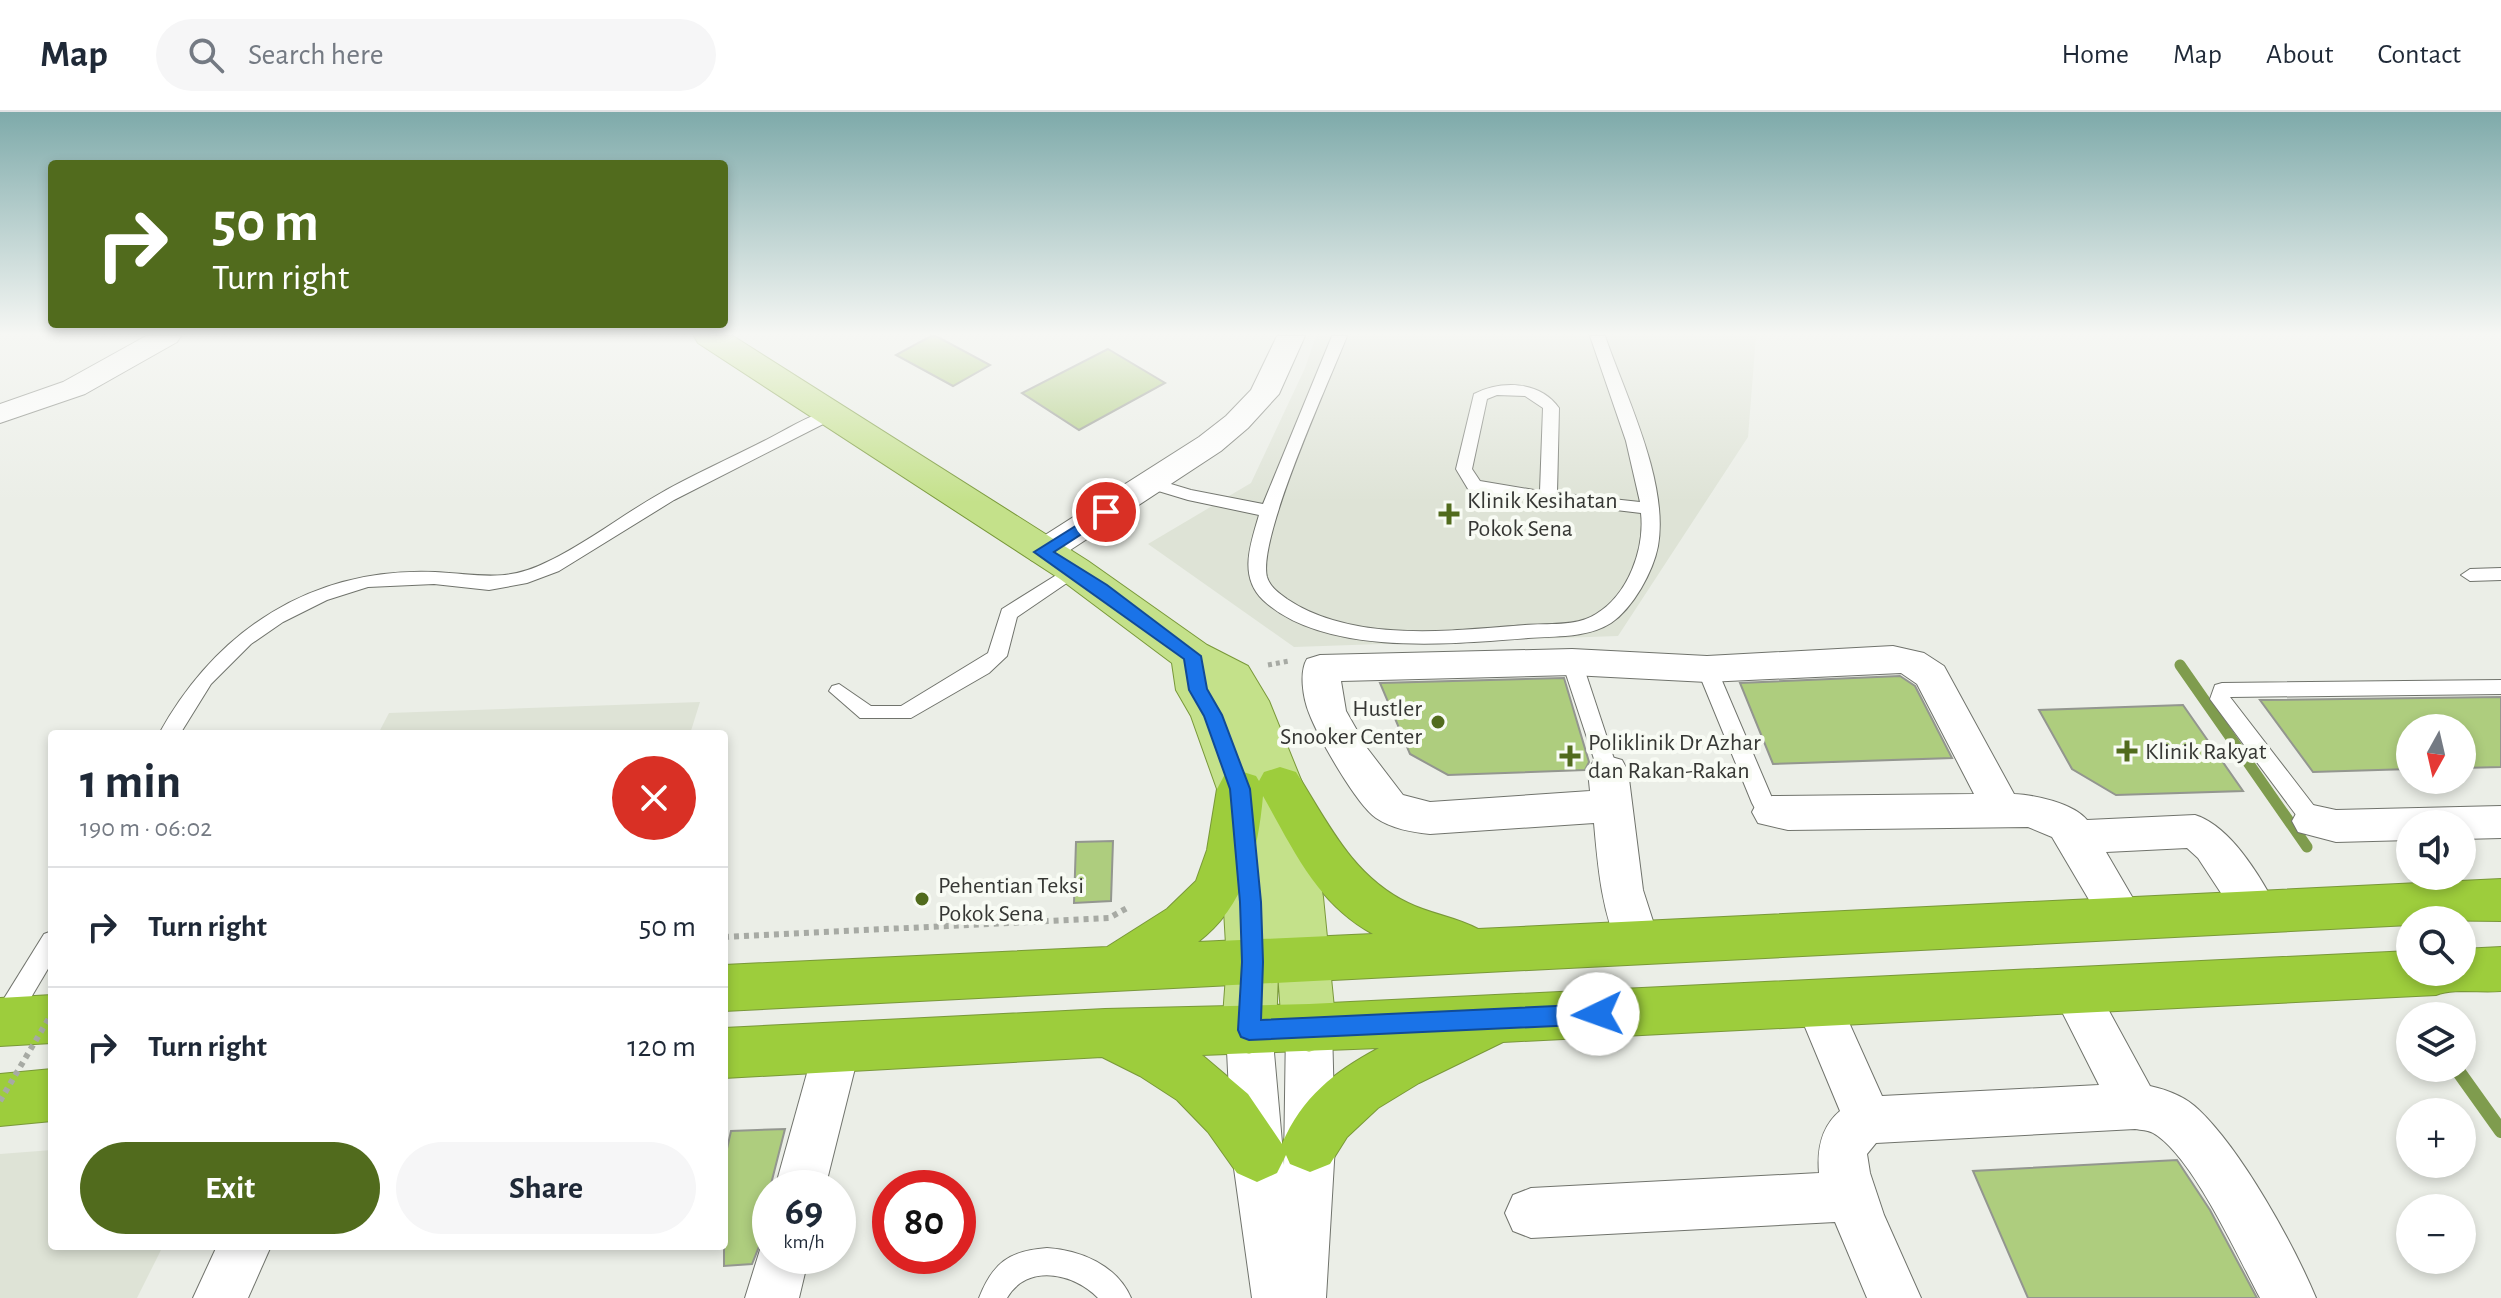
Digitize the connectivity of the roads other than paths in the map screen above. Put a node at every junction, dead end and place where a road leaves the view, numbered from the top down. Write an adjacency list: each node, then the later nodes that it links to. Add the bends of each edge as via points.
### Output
1 (64, 391): 8 (street)
2 (793, 391): 9 (main road)
3 (1265, 391): 10 (street, via 1210,444)
4 (1318, 391): 13 (lane)
5 (1491, 391): 11 (lane, via 1480,397 1464,469 1468,479 1490,490)
6 (1510, 391): 11 (lane, via 1539,395 1551,408)
7 (1617, 391): 12 (lane)
8 (0, 414)
9 (829, 415): 14 (main road, via 890,449); 22 (lane, via 668,496 553,567 521,579 489,584 434,578 367,581 276,617 244,639 204,679)
10 (1151, 483): 13 (lane); 14 (street)
11 (1548, 497): 12 (lane)
12 (1650, 509): 13 (lane, via 1650,545 1641,571 1606,617 1583,627 1436,636 1350,630 1299,614 1270,595 1257,578 1256,560)
13 (1269, 511)
14 (1058, 561): 17 (main road); 21 (lane, via 1009,614 997,656 982,668 904,713 867,713)
15 (2501, 574): 16 (lane)
16 (2470, 575)
17 (1192, 656): 23 (main road, via 1198,690); 23 (main road, via 1233,677 1247,701)
18 (1572, 662): 19 (street); 24 (lane); 24 (street, via 1320,668 1327,711 1353,759 1389,806 1409,815 1430,818)
19 (1707, 669): 25 (street, via 1911,662 1931,675); 26 (lane, via 1763,803)
20 (2501, 687): 27 (lane, via 2222,690 2220,699)
21 (839, 691)
22 (172, 730)
23 (1260, 787): 36 (highway, via 1340,883 1403,924); 38 (main road, via 1292,855); 39 (main road); 42 (highway, via 1208,904)
24 (1609, 788): 35 (street, via 1622,890)
25 (2002, 809): 26 (street); 31 (street, via 2048,815)
26 (1772, 812)
27 (2313, 821): 30 (street, via 2336,826)
28 (2501, 822): 29 (street)
29 (2476, 823)
30 (2396, 824)
31 (2076, 837): 33 (street, via 2195,831 2213,846); 34 (street)
32 (2501, 900): 33 (highway)
33 (2257, 912): 34 (highway)
34 (2123, 919): 35 (highway)
35 (1638, 943): 36 (highway)
36 (1487, 950): 38 (highway)
37 (48, 953): 48 (lane)
38 (1304, 959): 39 (highway); 49 (main road)
39 (1253, 962): 42 (highway); 50 (main road)
40 (2501, 969): 41 (highway)
41 (2476, 970)
42 (1111, 971): 44 (highway)
43 (2396, 974): 45 (highway)
44 (728, 988)
45 (2074, 990): 46 (highway); 56 (street)
46 (1818, 1003): 47 (highway); 57 (street)
47 (1503, 1018): 49 (highway); 58 (highway, via 1350,1097 1328,1117)
48 (27, 1019)
49 (1309, 1028): 50 (highway); 58 (street)
50 (1249, 1030): 51 (highway); 59 (street)
51 (1105, 1033): 52 (highway); 59 (highway, via 1154,1054 1204,1086)
52 (837, 1048): 53 (highway); 60 (street)
53 (728, 1053)
54 (48, 1095): 55 (highway)
55 (0, 1100)
56 (2135, 1106): 57 (street); 72 (street, via 2165,1113 2187,1130 2207,1155)
57 (1868, 1120): 61 (street, via 1844,1142 1841,1157)
58 (1310, 1145): 70 (street)
59 (1257, 1154): 69 (street)
60 (805, 1170)
61 (1850, 1196): 62 (street); 71 (street)
62 (1531, 1213)
63 (243, 1250): 65 (street)
64 (778, 1274): 66 (street)
65 (220, 1298)
66 (772, 1298)
67 (993, 1298): 68 (lane, via 1001,1277 1022,1264 1065,1262 1092,1273)
68 (1117, 1298)
69 (1279, 1298)
70 (1299, 1298)
71 (1894, 1298)
72 (2289, 1298)

